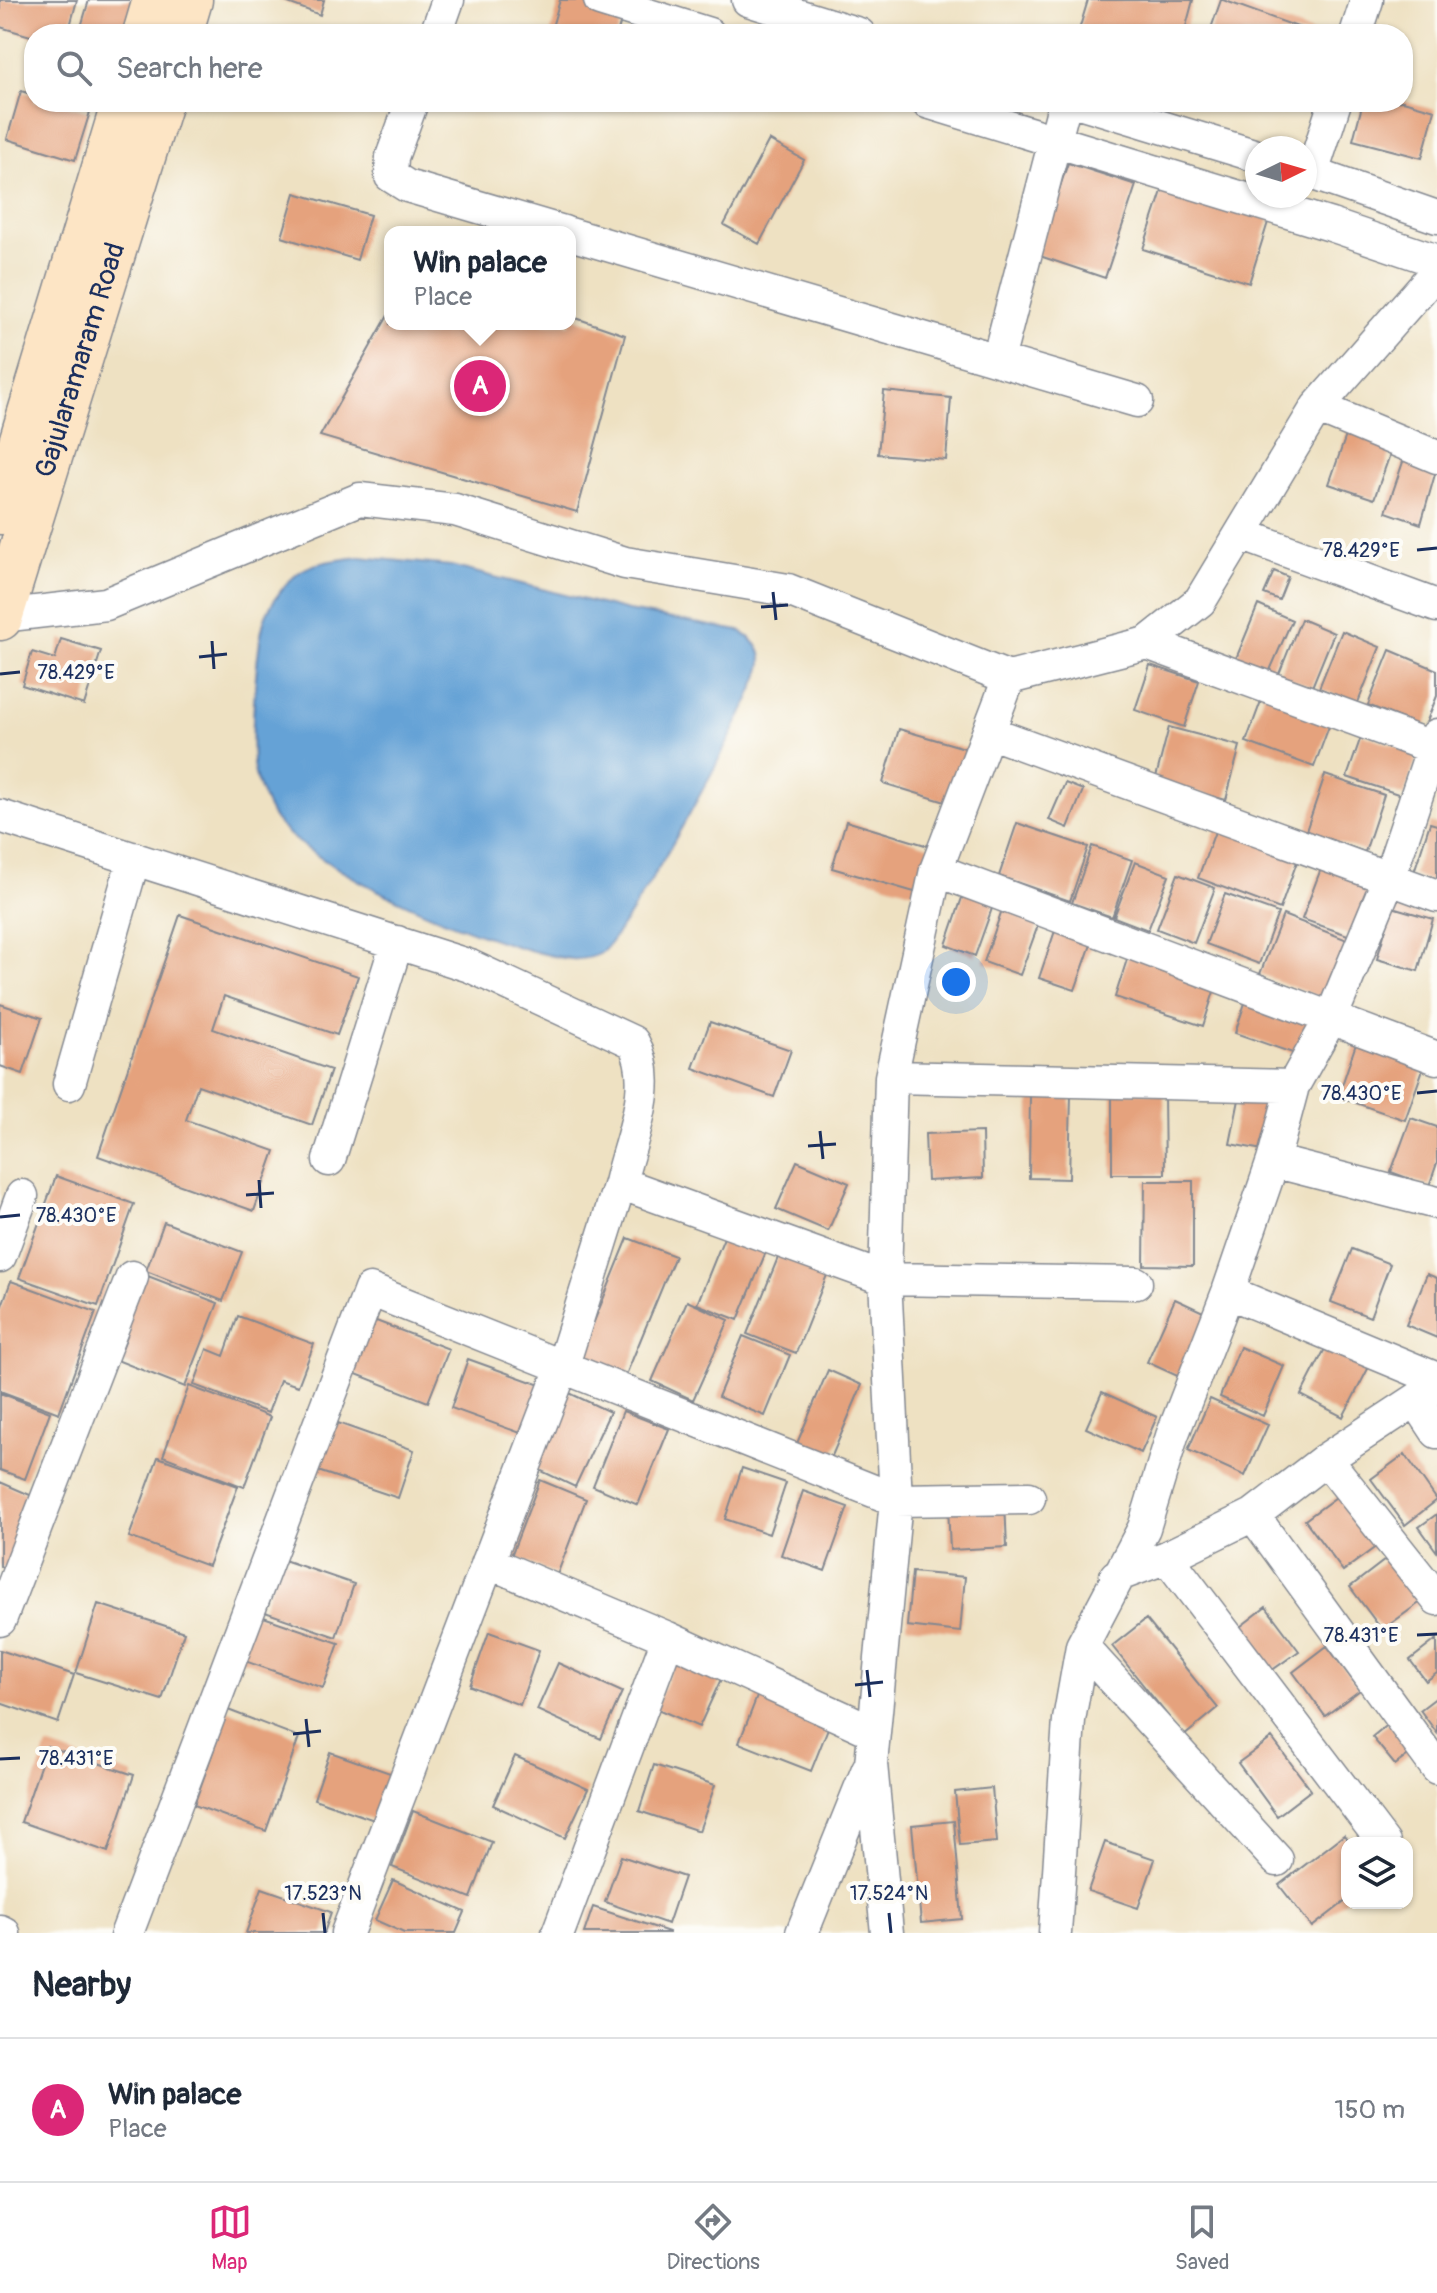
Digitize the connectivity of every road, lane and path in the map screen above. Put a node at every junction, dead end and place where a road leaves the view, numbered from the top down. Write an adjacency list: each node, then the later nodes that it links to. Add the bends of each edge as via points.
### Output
1 (155, 0): 7 (main road)
2 (190, 0): 8 (main road)
3 (448, 0): 9 (street)
4 (600, 0): 10 (street)
5 (748, 0): 11 (street)
6 (1367, 0): 12 (street)
7 (148, 24)
8 (183, 24)
9 (440, 24)
10 (677, 24)
11 (826, 24)
12 (1359, 24)
13 (121, 112): 34 (main road, Gajularamaram Road)
14 (157, 112): 37 (main road, Gajularamaram Road)
15 (408, 112): 25 (street, via 392,157 391,176 407,186)
16 (959, 112): 20 (street)
17 (1062, 112): 20 (street)
18 (1112, 112): 22 (street)
19 (1331, 112): 21 (street)
20 (1053, 141): 27 (street); 30 (street)
21 (1317, 150)
22 (1245, 152)
23 (1317, 175): 24 (street)
24 (1437, 217)
25 (544, 226)
26 (576, 236): 30 (street)
27 (1437, 261)
28 (1437, 271): 29 (street)
29 (1425, 302): 32 (street)
30 (998, 360): 31 (street)
31 (1137, 401)
32 (1317, 407): 33 (street); 35 (street)
33 (1437, 457)
34 (0, 512)
35 (1241, 534): 36 (street); 38 (street, via 1200,601)
36 (1437, 606)
37 (0, 617): 39 (street, via 106,604 360,499 455,510 625,563 788,590)
38 (1147, 643): 39 (street); 41 (street)
39 (1009, 678): 40 (street)
40 (989, 732): 44 (street); 45 (street)
41 (1436, 744): 45 (street)
42 (0, 816): 43 (street)
43 (134, 858): 47 (street); 51 (street)
44 (936, 870): 48 (street); 50 (street)
45 (1389, 878): 46 (street); 48 (street)
46 (1437, 896)
47 (397, 942): 53 (street); 55 (street, via 470,966 633,1042 645,1078)
48 (1331, 1018): 49 (street); 52 (street)
49 (1437, 1058)
50 (891, 1077): 52 (street); 60 (street)
51 (69, 1084)
52 (1293, 1086): 54 (street)
53 (329, 1160)
54 (1273, 1161): 57 (street); 62 (street)
55 (620, 1183): 60 (street); 63 (street)
56 (22, 1196): 58 (street)
57 (1437, 1203)
58 (0, 1256)
59 (132, 1277): 74 (street)
60 (885, 1279): 61 (street); 68 (street)
61 (1136, 1283)
62 (1228, 1292): 64 (street); 72 (street, via 1172,1436 1144,1528)
63 (562, 1368): 68 (street); 71 (street); 82 (street, via 370,1290)
64 (1430, 1388): 65 (street); 66 (street)
65 (1437, 1432)
66 (1326, 1459): 69 (street); 73 (street)
67 (1029, 1498): 68 (street)
68 (896, 1500): 77 (street)
69 (1253, 1515): 70 (street); 79 (street)
70 (1167, 1557): 72 (street); 80 (street)
71 (488, 1562): 75 (street); 83 (street)
72 (1116, 1576): 76 (street)
73 (1437, 1599)
74 (0, 1620)
75 (668, 1638): 77 (street); 84 (street)
76 (1082, 1646): 81 (street); 87 (street, via 1069,1720)
77 (872, 1731): 78 (street)
78 (871, 1764): 85 (street); 86 (street)
79 (1437, 1768)
80 (1379, 1837)
81 (1277, 1860)
82 (127, 1933)
83 (347, 1933)
84 (558, 1933)
85 (802, 1933)
86 (887, 1933)
87 (1055, 1933)

